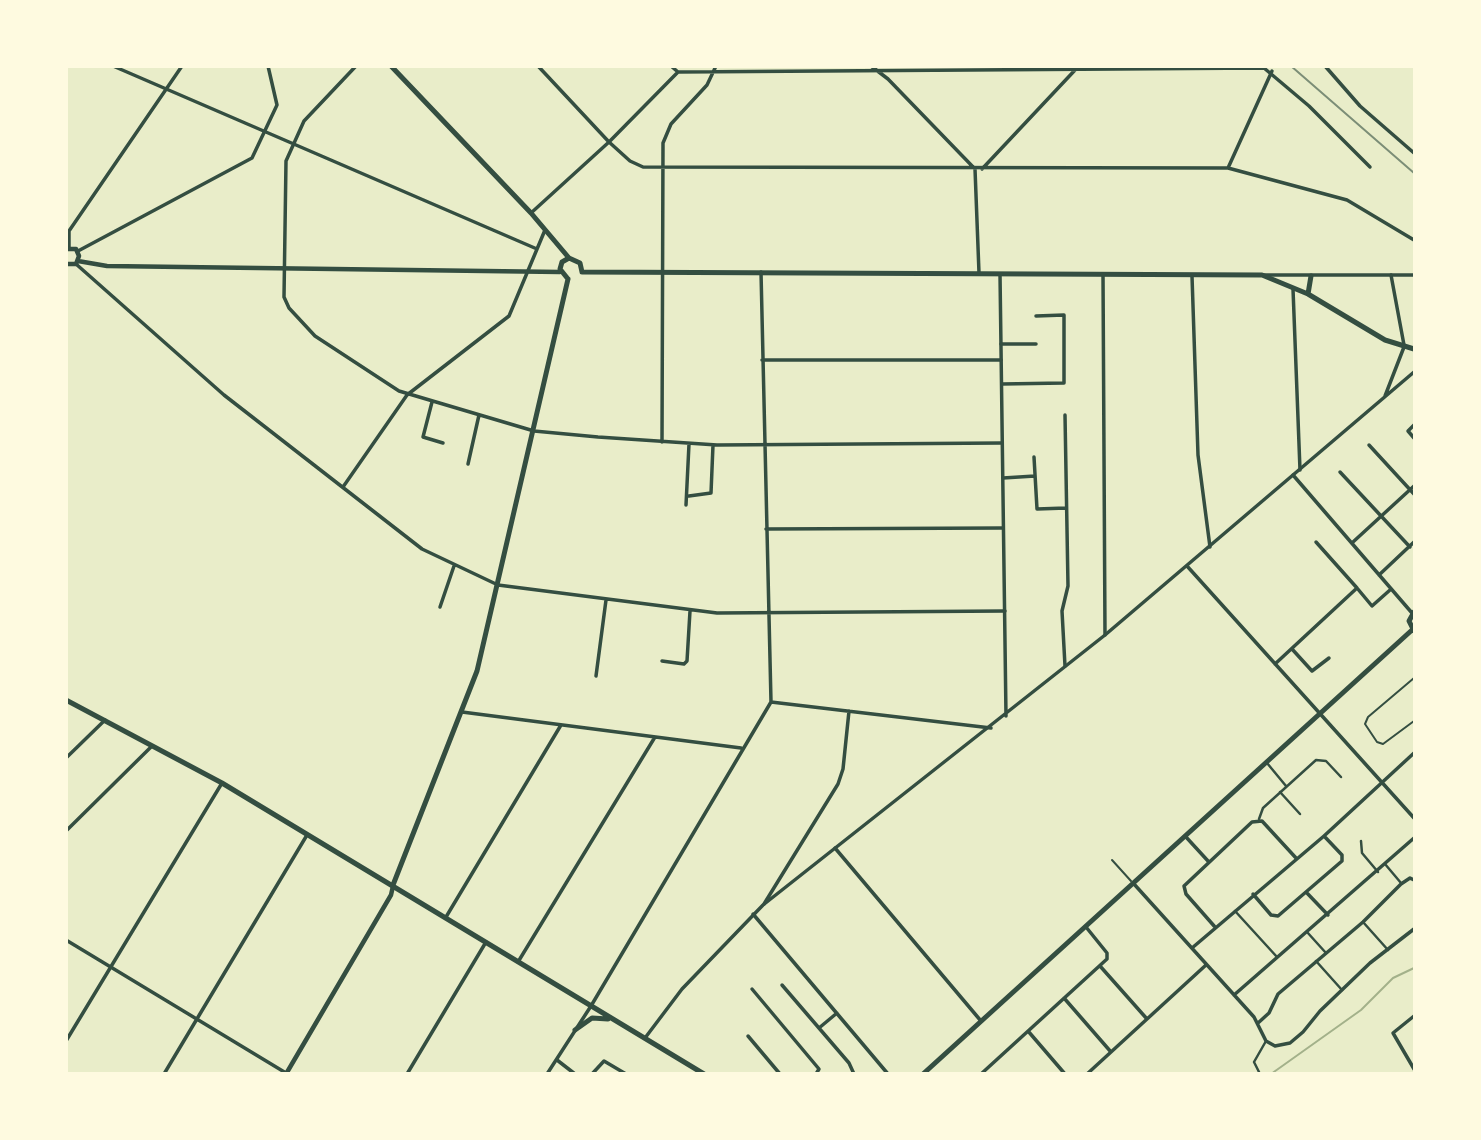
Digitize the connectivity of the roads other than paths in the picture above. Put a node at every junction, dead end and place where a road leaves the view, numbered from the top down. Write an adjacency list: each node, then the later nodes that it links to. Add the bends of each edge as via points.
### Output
1 (113, 66): 14 (street)
2 (181, 66): 14 (street)
3 (268, 66): 15 (street, via 277,105)
4 (356, 66): 17 (street, via 304,121)
5 (391, 66): 24 (main road)
6 (538, 66): 16 (street)
7 (671, 66): 13 (street)
8 (1325, 66): 18 (street, via 1346,92)
9 (1075, 67): 11 (street); 12 (street); 23 (street)
10 (716, 68): 11 (street); 13 (street); 20 (street, via 707,85 670,124 663,144)
11 (873, 68): 22 (street)
12 (1272, 71): 19 (street); 21 (street)
13 (678, 72): 16 (street)
14 (167, 88): 15 (street); 26 (street)
15 (266, 131): 17 (street); 30 (street, via 257,153 246,163)
16 (608, 142): 20 (street, via 634,164); 24 (street)
17 (294, 143): 29 (street); 34 (street, via 285,167)
18 (1415, 153)
19 (1370, 167)
20 (663, 168): 22 (street); 38 (street)
21 (1228, 168): 23 (street); 27 (street, via 1347,200)
22 (975, 169): 23 (street); 40 (street)
23 (982, 169)
24 (531, 213): 25 (main road)
25 (545, 228): 29 (street); 31 (main road)
26 (68, 231): 28 (street)
27 (1415, 240)
28 (68, 248): 30 (main road)
29 (537, 249): 35 (street)
30 (78, 251): 32 (main road)
31 (569, 258): 36 (main road, via 562,262); 37 (main road, via 580,263)
32 (77, 263): 33 (main road); 34 (main road); 82 (street, via 224,395)
33 (67, 265)
34 (284, 268): 35 (main road); 60 (street, via 284,297 297,318 315,336)
35 (527, 272): 36 (main road); 60 (street, via 509,316)
36 (560, 272): 48 (main road)
37 (582, 272): 38 (main road); 48 (main road)
38 (662, 272): 39 (main road); 68 (street)
39 (761, 272): 40 (main road); 56 (street)
40 (979, 273): 41 (main road)
41 (1000, 273): 42 (main road); 52 (street)
42 (1103, 274): 43 (main road); 109 (street)
43 (1192, 274): 44 (main road); 94 (street, via 1198,455)
44 (1262, 275): 47 (street); 49 (main road)
45 (1391, 275): 46 (street); 47 (street); 54 (street)
46 (1415, 275)
47 (1311, 276): 50 (main road)
48 (568, 279): 66 (main road)
49 (1293, 287): 50 (main road); 77 (street)
50 (1308, 294): 54 (main road)
51 (1036, 316): 59 (street, via 1064,315 1064,383)
52 (1001, 344): 53 (street); 57 (street)
53 (1037, 344)
54 (1404, 347): 55 (main road); 61 (street)
55 (1415, 349)
56 (762, 360): 57 (street); 74 (street)
57 (1001, 360): 59 (street)
58 (1415, 372): 61 (street)
59 (1002, 384): 70 (street)
60 (407, 395): 62 (street); 82 (street)
61 (1384, 397): 77 (street)
62 (432, 402): 63 (street); 69 (street, via 423,437)
63 (480, 415): 66 (street); 76 (street)
64 (1065, 415): 87 (street)
65 (1415, 425): 67 (street, via 1408,430)
66 (534, 430): 68 (street); 99 (main road)
67 (1415, 438)
68 (662, 442): 71 (street)
69 (443, 443)
70 (1002, 443): 74 (street); 81 (street)
71 (689, 444): 72 (street); 86 (street)
72 (713, 445): 74 (street); 85 (street, via 711,493)
73 (1369, 445): 83 (street)
74 (763, 446): 90 (street)
75 (1034, 457): 80 (street)
76 (468, 464)
77 (1300, 470): 79 (street)
78 (1340, 472): 88 (street)
79 (1293, 475): 92 (street); 94 (street)
80 (1035, 476): 81 (street); 87 (street, via 1037,509)
81 (1003, 478): 89 (street)
82 (343, 487): 96 (street, via 422,549)
83 (1412, 488): 84 (street); 88 (street)
84 (1415, 494)
85 (689, 496)
86 (686, 505)
87 (1066, 508): 114 (street, via 1068,586 1062,611)
88 (1381, 517): 92 (street); 95 (street)
89 (1003, 528): 90 (street); 105 (street)
90 (766, 529): 106 (street)
91 (1316, 542): 100 (street)
92 (1353, 542): 98 (street)
93 (1415, 542): 95 (street)
94 (1210, 547): 97 (street)
95 (1410, 547): 98 (street)
96 (454, 566): 99 (street); 103 (street)
97 (1187, 566): 109 (street); 113 (street)
98 (1379, 575): 101 (street)
99 (498, 585): 102 (street); 120 (main road)
100 (1357, 589): 101 (street, via 1372,606); 110 (street)
101 (1390, 589): 107 (street)
102 (606, 600): 104 (street); 115 (street)
103 (440, 607)
104 (690, 611): 106 (street); 112 (street, via 687,661)
105 (1004, 611): 106 (street); 122 (street)
106 (769, 612): 118 (street)
107 (1413, 612): 108 (main road, via 1409,621)
108 (1413, 630): 121 (main road)
109 (1105, 635): 114 (street)
110 (1292, 649): 111 (street, via 1312,671); 113 (street)
111 (1329, 658)
112 (662, 661)
113 (1275, 664): 121 (street)
114 (1066, 668): 122 (street)
115 (596, 676)
116 (1415, 678): 124 (lane, via 1365,724 1383,744)
117 (66, 700): 123 (main road)
118 (771, 702): 119 (street); 129 (street)
119 (849, 711): 126 (street); 159 (street, via 838,784)
120 (462, 712): 125 (street); 156 (main road)
121 (1320, 714): 132 (main road); 134 (street)
122 (1006, 716): 126 (street)
123 (105, 720): 128 (main road); 131 (street)
124 (1415, 721)
125 (561, 725): 127 (street); 163 (street)
126 (991, 728): 147 (street)
127 (655, 737): 129 (street); 176 (street)
128 (153, 744): 135 (main road); 141 (street)
129 (742, 749): 185 (street)
130 (1415, 752): 134 (street)
131 (66, 758)
132 (1267, 763): 136 (street); 144 (main road)
133 (1341, 777): 136 (street, via 1319,759)
134 (1382, 782): 139 (street); 143 (street)
135 (222, 783): 142 (main road); 178 (street)
136 (1286, 786): 137 (street)
137 (1280, 792): 138 (street); 140 (street, via 1263,808)
138 (1300, 814)
139 (1415, 818)
140 (1259, 819): 148 (street); 150 (street)
141 (66, 831)
142 (307, 834): 156 (main road); 188 (street)
143 (1324, 836): 148 (street); 157 (street, via 1342,855 1342,861)
144 (1186, 837): 150 (street); 154 (main road)
145 (1415, 838): 151 (street)
146 (1361, 841): 152 (street, via 1362,853)
147 (835, 848): 159 (street); 190 (street)
148 (1296, 858): 158 (street)
149 (1112, 860): 154 (lane)
150 (1209, 862): 166 (street, via 1184,890)
151 (1385, 864): 152 (street); 155 (street)
152 (1378, 872): 162 (street)
153 (1415, 880): 155 (street)
154 (1134, 884): 165 (main road); 171 (street)
155 (1401, 884): 164 (street)
156 (393, 885): 163 (main road); 204 (main road)
157 (1306, 892): 158 (street, via 1275,916); 162 (street)
158 (1254, 894): 160 (street)
159 (763, 905): 161 (street)
160 (1235, 911): 166 (street); 174 (street)
161 (753, 914): 186 (street); 197 (street, via 682,989)
162 (1328, 915): 168 (street)
163 (446, 917): 170 (main road)
164 (1363, 922): 172 (street); 173 (street)
165 (1086, 927): 179 (street, via 1107,953); 190 (main road)
166 (1215, 927): 171 (street)
167 (1415, 929): 172 (street)
168 (1307, 932): 173 (street); 174 (street)
169 (66, 940): 178 (street)
170 (486, 942): 176 (main road); 205 (street)
171 (1192, 948): 177 (street)
172 (1388, 950): 182 (street)
173 (1326, 953): 175 (street)
174 (1277, 957): 183 (street)
175 (1316, 961): 182 (street); 192 (street, via 1278,994)
176 (518, 962): 185 (main road)
177 (1206, 965): 183 (street); 189 (street)
178 (112, 966): 188 (street); 198 (street)
179 (1100, 966): 184 (street); 189 (street)
180 (782, 985): 193 (street)
181 (752, 989): 212 (street, via 818,1069)
182 (1342, 990): 199 (street, via 1290,1043 1280,1046)
183 (1234, 995): 192 (street)
184 (1064, 998): 195 (street); 200 (street)
185 (591, 1006): 191 (main road); 194 (street)
186 (837, 1013): 193 (street); 214 (street)
187 (1415, 1016): 202 (street, via 1393,1033)
188 (198, 1018): 203 (street); 204 (street)
189 (1147, 1019): 200 (street)
190 (981, 1021): 215 (main road)
191 (618, 1022): 194 (main road, via 592,1018); 197 (main road)
192 (1258, 1023): 199 (street)
193 (819, 1028): 213 (street)
194 (575, 1030): 201 (street)
195 (1028, 1031): 216 (street); 217 (street)
196 (748, 1036): 211 (street)
197 (645, 1038): 210 (main road)
198 (66, 1041)
199 (1266, 1041): 219 (street, via 1254,1062)
200 (1111, 1052): 218 (street)
201 (557, 1060): 206 (street); 207 (street)
202 (1415, 1069)
203 (164, 1073)
204 (287, 1073)
205 (407, 1073)
206 (547, 1073)
207 (575, 1073)
208 (592, 1073): 209 (street, via 604,1061)
209 (626, 1073)
210 (704, 1073)
211 (780, 1073)
212 (816, 1073)
213 (854, 1073)
214 (888, 1073)
215 (923, 1073)
216 (981, 1073)
217 (1065, 1073)
218 (1087, 1073)
219 (1260, 1073)

